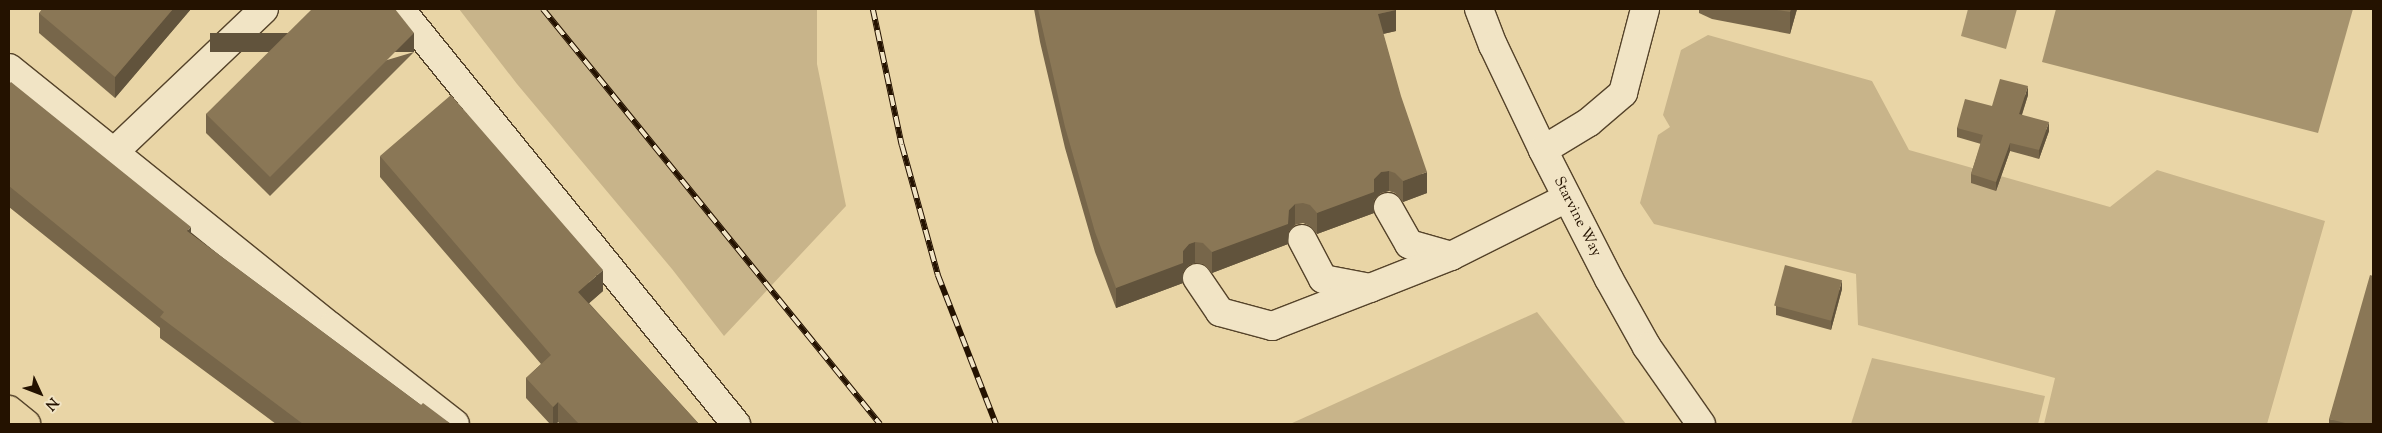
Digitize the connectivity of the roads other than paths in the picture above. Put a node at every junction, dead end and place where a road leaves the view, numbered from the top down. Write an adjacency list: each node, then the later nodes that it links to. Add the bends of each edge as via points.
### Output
1 (264, 9): 7 (street)
2 (400, 9): 18 (street)
3 (1479, 9): 6 (street, Starvine Way)
4 (1644, 9): 6 (street, via 1623,93 1589,122)
5 (9, 68): 7 (street)
6 (1543, 150): 8 (street, Starvine Way)
7 (114, 152): 17 (street)
8 (1567, 198): 11 (street); 15 (street, Starvine Way, via 1648,347)
9 (1388, 207): 11 (street, via 1409,244)
10 (1302, 239): 13 (street, via 1323,279)
11 (1451, 256): 13 (street)
12 (1197, 278): 13 (street, via 1220,312 1272,326)
13 (1370, 288)
14 (9, 410): 16 (main road)
15 (1701, 421)
16 (26, 424)
17 (455, 424)
18 (736, 424)

